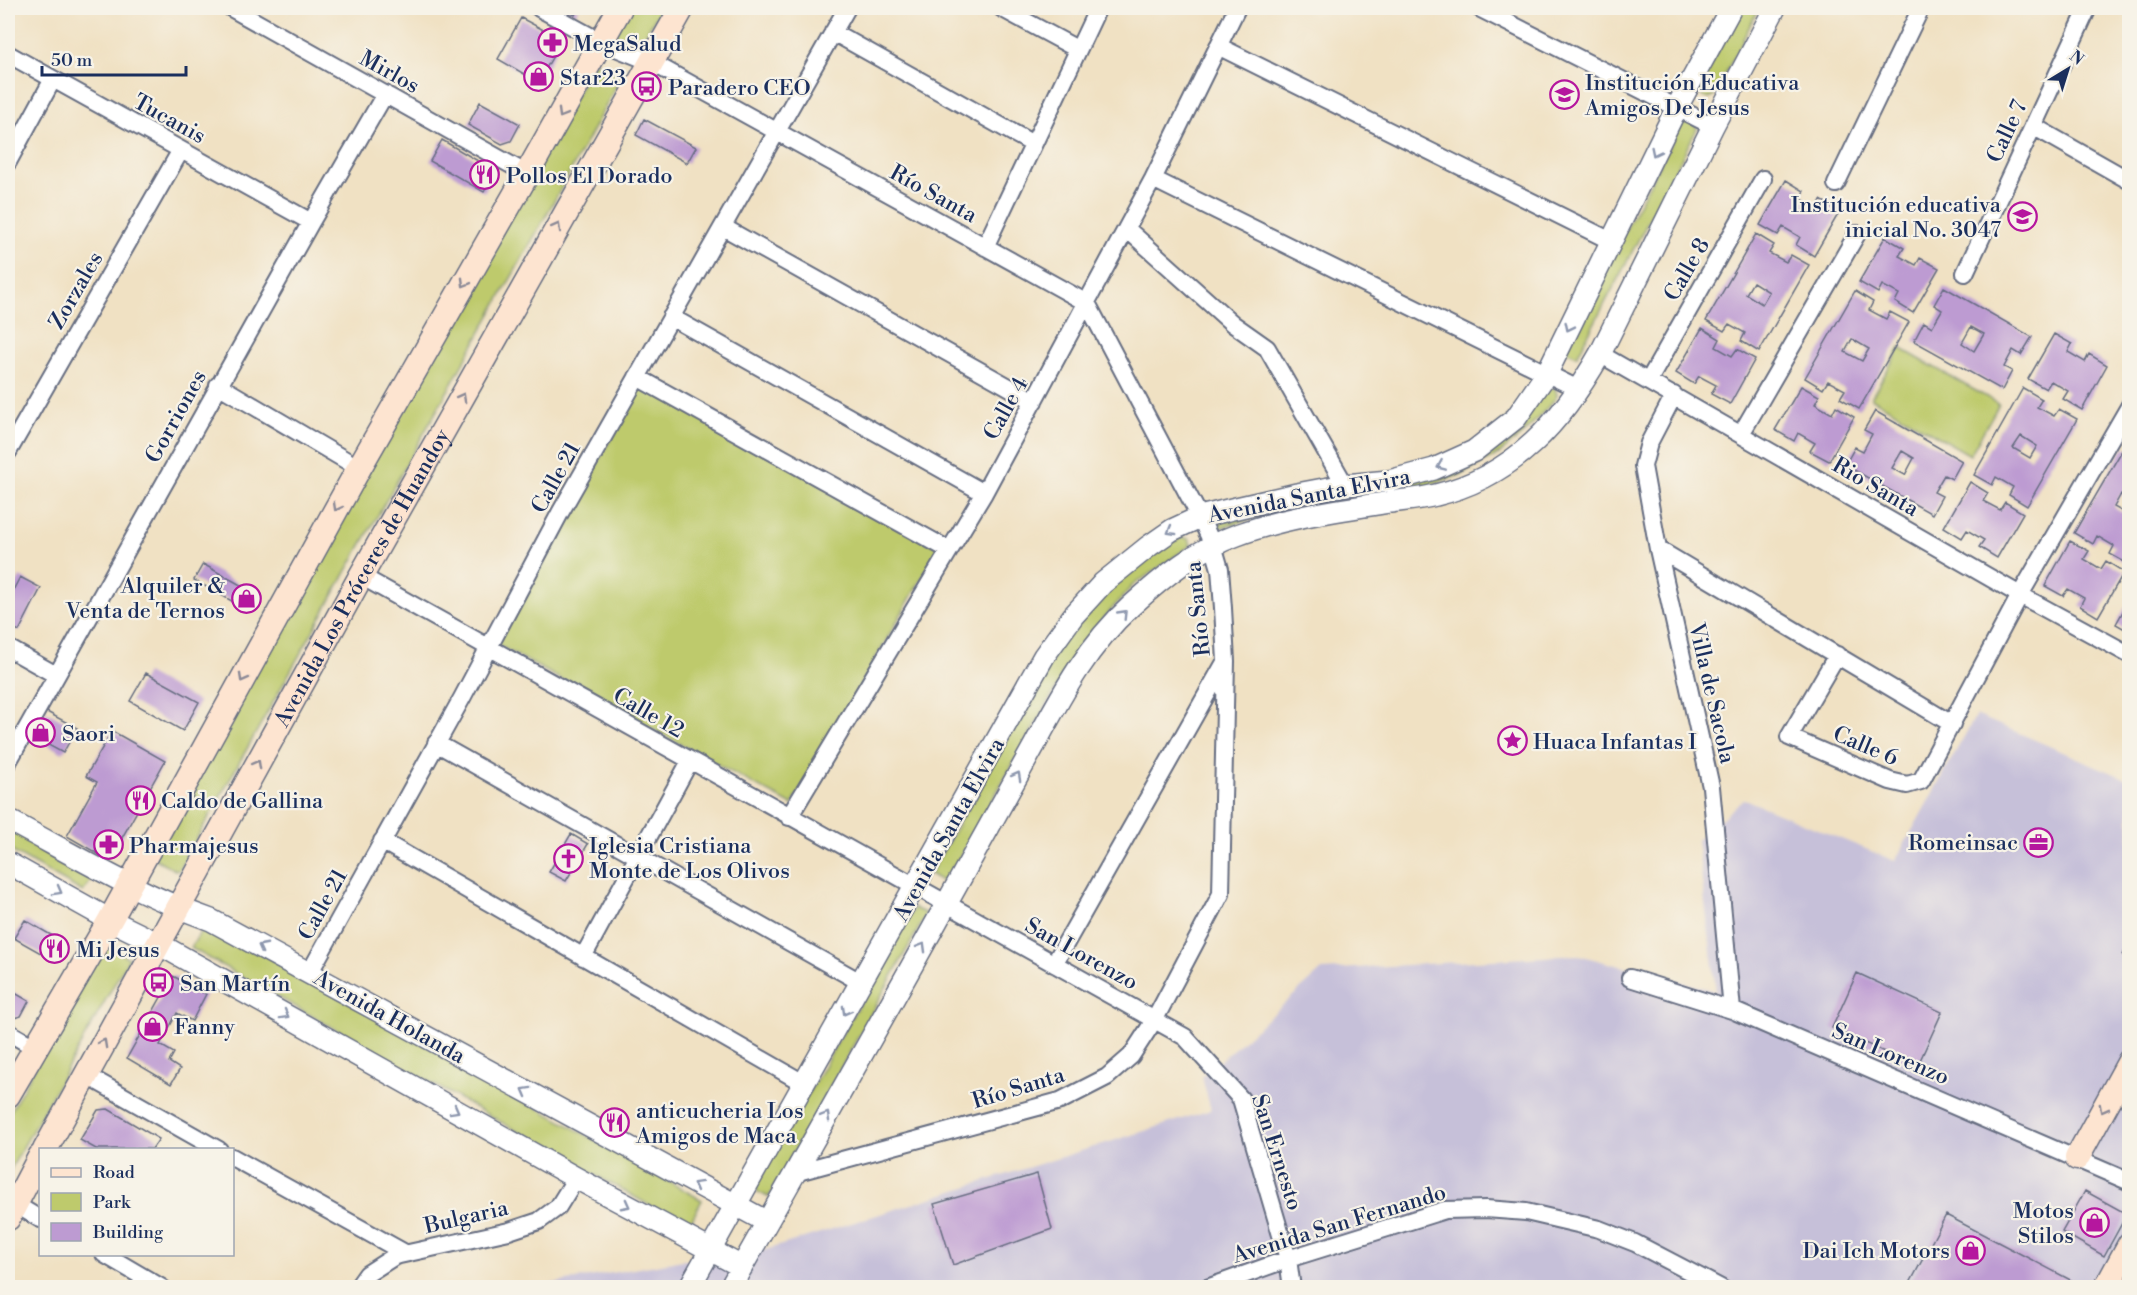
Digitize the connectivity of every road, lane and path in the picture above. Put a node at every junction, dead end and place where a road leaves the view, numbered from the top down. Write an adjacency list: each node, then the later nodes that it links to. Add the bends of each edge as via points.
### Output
1 (231, 8): 21 (street, Mirlos)
2 (539, 8): 15 (street, Río Santa)
3 (620, 8): 15 (main road)
4 (682, 8): 19 (main road, Avenida Los Próceres de Huandoy)
5 (847, 8): 14 (street, Calle 21)
6 (1001, 8): 17 (street)
7 (1098, 8): 17 (street)
8 (1237, 8): 16 (street, Calle 4)
9 (1479, 8): 22 (street)
10 (1731, 8): 22 (street, Avenida Santa Elvira)
11 (1775, 8): 23 (street, Avenida Santa Elvira)
12 (1921, 8): 33 (street)
13 (2088, 8): 24 (street, Calle 7)
14 (833, 32): 25 (street, Calle 21); 26 (street)
15 (601, 42): 19 (street, Río Santa); 29 (main road, one-way to 29)
16 (1218, 46): 30 (street, Calle 4); 38 (street)
17 (1077, 49): 26 (street)
18 (8, 54): 20 (street, Tucanis)
19 (651, 62): 25 (street, Río Santa); 61 (main road, Avenida Los Próceres de Huandoy, one-way to 19)
20 (53, 79): 27 (street, Tucanis); 28 (street)
21 (386, 94): 29 (street, Mirlos); 34 (street, Gorriones)
22 (1677, 107): 23 (street); 38 (street, Avenida Santa Elvira, one-way to 38)
23 (1713, 126): 43 (street, Avenida Santa Elvira)
24 (2033, 126): 32 (street); 40 (street, Calle 7)
25 (777, 132): 35 (street, Calle 21); 39 (street, Río Santa)
26 (1033, 144): 39 (street)
27 (181, 150): 34 (street, Tucanis); 53 (street, Zorzales)
28 (8, 162)
29 (528, 174): 54 (main road, one-way to 54)
30 (1153, 178): 36 (street, Calle 4); 44 (street)
31 (1763, 179): 46 (street, Calle 8)
32 (2130, 181)
33 (1836, 184)
34 (311, 222): 47 (street, Gorriones)
35 (723, 227): 42 (street, Calle 21); 50 (street)
36 (1127, 229): 41 (street, Calle 4); 55 (street, via 1233,324 1267,348)
37 (1857, 234): 52 (street)
38 (1611, 241): 44 (street, Avenida Santa Elvira, one-way to 44)
39 (986, 247): 41 (street, Río Santa)
40 (1965, 273)
41 (1087, 303): 50 (street, Calle 4); 57 (street, Río Santa)
42 (671, 317): 45 (street, Calle 21); 56 (street)
43 (1600, 354): 46 (street, Rio Santa); 48 (street, Avenida Santa Elvira)
44 (1547, 373): 48 (street); 55 (street, Avenida Santa Elvira, one-way to 55, via 1516,418 1474,451 1434,469 1389,481)
45 (637, 377): 60 (street); 63 (street, Calle 21)
46 (1648, 380): 49 (street, Rio Santa)
47 (218, 385): 54 (street); 68 (street, Gorriones)
48 (1580, 390): 58 (street, Avenida Santa Elvira, via 1535,443 1503,467 1468,485 1435,496 1301,518)
49 (1674, 395): 52 (street, Rio Santa); 59 (street, Villa de Sacola, via 1649,443 1643,466)
50 (1034, 401): 56 (street, Calle 4)
51 (2130, 405): 62 (street, Calle 6)
52 (1741, 434): 62 (street, Rio Santa)
53 (8, 452)
54 (359, 468): 78 (main road, one-way to 78)
55 (1345, 485): 57 (street, Avenida Santa Elvira)
56 (984, 493): 60 (street, Calle 4)
57 (1200, 517): 58 (street, Río Santa); 79 (street, Avenida Santa Elvira, one-way to 79, via 1149,546 1103,583 1073,616 1044,656)
58 (1213, 545): 67 (street, Río Santa, via 1220,569); 80 (street, Avenida Santa Elvira, one-way to 58, via 1075,672 1128,608 1159,581)
59 (1658, 549): 65 (street); 89 (street, Villa de Sacola, via 1711,787)
60 (949, 550): 73 (street, Calle 4)
61 (360, 576): 63 (street, Calle 12); 81 (main road, Avenida Los Próceres de Huandoy, one-way to 61)
62 (2020, 595): 66 (street, Rio Santa); 69 (street, Calle 6)
63 (488, 647): 70 (street, Calle 21); 71 (street, Calle 12)
64 (8, 648): 68 (street)
65 (1837, 656): 69 (street); 69 (street, Calle 6, via 1788,737 1907,786 1921,781)
66 (2130, 656)
67 (1226, 661): 85 (street); 90 (street, Río Santa, via 1221,894)
68 (56, 675): 72 (street, Gorriones)
69 (1952, 724)
70 (436, 743): 75 (street, Calle 21); 76 (street)
71 (690, 761): 73 (street, Calle 12); 76 (street)
72 (8, 762)
73 (789, 817): 79 (street, Calle 12)
74 (8, 820): 78 (street, Avenida Holanda)
75 (382, 842): 84 (street); 86 (street, Calle 21)
76 (638, 857): 84 (street); 88 (street)
77 (8, 863): 82 (street, one-way to 82)
78 (129, 884): 81 (street, Avenida Holanda); 82 (main road)
79 (915, 887): 80 (street, San Lorenzo); 88 (street, Avenida Santa Elvira)
80 (946, 904): 85 (street, San Lorenzo); 103 (street, Avenida Santa Elvira, one-way to 80)
81 (179, 908): 83 (main road, Avenida Los Próceres de Huandoy); 86 (street, Avenida Holanda, one-way to 81, via 211,920)
82 (110, 920): 83 (street); 92 (main road)
83 (157, 943): 95 (main road, Avenida Los Próceres de Huandoy, one-way to 83); 104 (street, one-way to 104)
84 (583, 957): 96 (street)
85 (1054, 964): 90 (street, San Lorenzo)
86 (310, 972): 106 (street, Avenida Holanda, one-way to 86)
87 (1630, 978): 89 (street, San Lorenzo)
88 (862, 983): 96 (street, Avenida Santa Elvira, one-way to 96)
89 (1732, 1010): 101 (street, San Lorenzo)
90 (1155, 1019): 94 (street, San Lorenzo, via 1185,1037); 103 (street, Río Santa, via 1131,1056 1107,1077 1060,1101)
91 (8, 1032): 92 (street)
92 (34, 1047): 97 (main road)
93 (2130, 1061): 101 (main road, one-way to 101)
94 (1216, 1072): 114 (street, San Ernesto, via 1241,1099)
95 (86, 1074): 98 (main road, Avenida Los Próceres de Huandoy); 99 (street)
96 (805, 1084): 106 (street, Avenida Santa Elvira)
97 (8, 1095)
98 (46, 1148)
99 (217, 1148)
100 (234, 1158): 112 (street)
101 (2077, 1158): 105 (street, San Lorenzo)
102 (39, 1159): 107 (main road)
103 (794, 1173): 109 (street, Avenida Santa Elvira)
104 (576, 1178): 111 (street, one-way to 111); 112 (street, Bulgaria, via 558,1207 539,1221)
105 (2130, 1182)
106 (735, 1206): 109 (street, Avenida Holanda); 111 (street, Avenida Santa Elvira)
107 (11, 1211): 108 (street)
108 (39, 1219)
109 (767, 1222): 115 (street, Avenida Santa Elvira)
110 (2130, 1244): 123 (main road)
111 (709, 1250): 115 (street); 118 (street, Avenida Santa Elvira)
112 (405, 1253): 117 (street, Bulgaria, via 367,1274)
113 (108, 1256): 116 (street)
114 (1288, 1260): 120 (street, Avenida San Fernando); 121 (street, San Ernesto); 122 (street, Avenida San Fernando, via 1445,1210 1486,1209 1526,1212 1599,1228)
115 (742, 1266): 119 (street, Avenida Santa Elvira)
116 (162, 1287)
117 (357, 1287)
118 (689, 1287)
119 (730, 1287)
120 (1207, 1287)
121 (1292, 1287)
122 (1721, 1287)
123 (2106, 1287)

